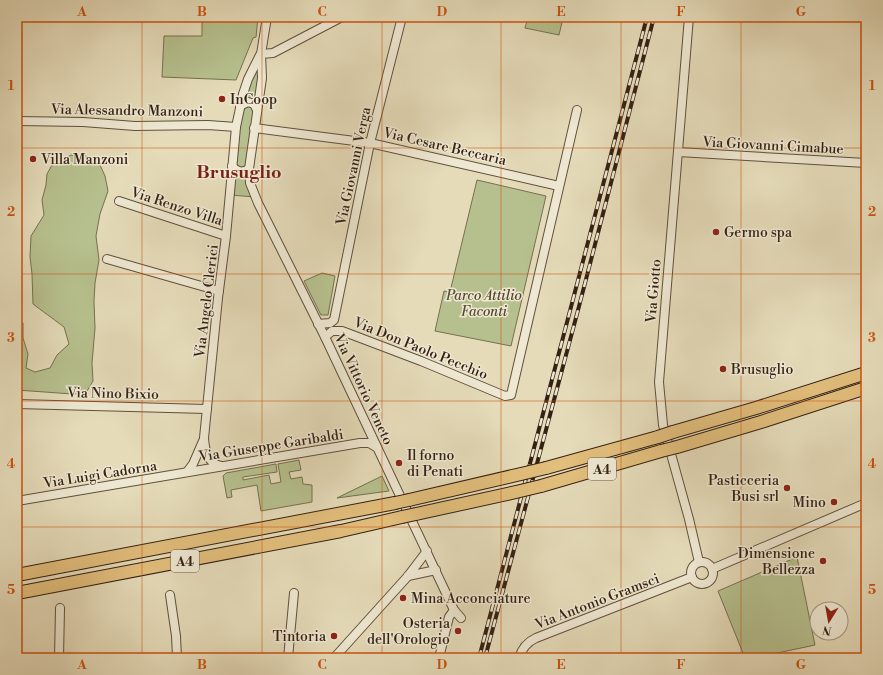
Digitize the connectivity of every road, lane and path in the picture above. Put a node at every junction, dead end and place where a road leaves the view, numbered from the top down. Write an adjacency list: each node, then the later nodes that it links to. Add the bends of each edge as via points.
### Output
1 (267, 17): 5 (street)
2 (342, 17): 5 (street, via 273,53)
3 (402, 17): 12 (street, Via Giovanni Verga)
4 (689, 17): 13 (street, Via Giotto)
5 (261, 54): 6 (street, Via Angelo Clerici, via 248,79); 7 (street, Via Vittorio Veneto, via 262,78)
6 (240, 106): 7 (street, via 248,102 254,104); 10 (street, Via Angelo Clerici)
7 (257, 110): 11 (street, Via Vittorio Veneto)
8 (577, 110): 17 (street)
9 (17, 121): 10 (street, Via Alessandro Manzoni)
10 (236, 127): 15 (street, Via Angelo Clerici)
11 (254, 128): 12 (street, Via Cesare Beccaria); 16 (street, Via Vittorio Veneto)
12 (370, 143): 17 (street, Via Cesare Beccaria); 22 (street, Via Giovanni Verga)
13 (678, 152): 14 (street, Via Giovanni Cimabue); 39 (street, Via Giotto, via 659,382 663,425)
14 (866, 164)
15 (232, 166): 16 (street, via 243,172); 19 (street, Via Angelo Clerici)
16 (249, 169): 23 (street, Via Vittorio Veneto, via 250,183 258,203)
17 (558, 186): 24 (street, Via Don Paolo Pecchio, via 510,396)
18 (119, 201): 19 (street, Via Renzo Villa)
19 (226, 236): 21 (street, Via Angelo Clerici)
20 (107, 259): 21 (street)
21 (219, 291): 29 (street, Via Angelo Clerici)
22 (334, 320): 23 (street); 24 (street)
23 (318, 324): 25 (street, Via Vittorio Veneto)
24 (342, 331): 25 (street, Via Don Paolo Pecchio, via 332,331)
25 (325, 337): 30 (street, Via Vittorio Veneto)
26 (866, 373): 42 (highway, A4, bridge, via 658,437 521,474 395,503)
27 (866, 388): 45 (highway, A4, bridge, via 761,422 541,486 341,532)
28 (17, 404): 29 (street, Via Nino Bixio)
29 (207, 408): 31 (street, Via Angelo Clerici)
30 (366, 426): 32 (street, Via Giuseppe Garibaldi, via 365,436); 33 (street, Via Vittorio Veneto)
31 (204, 438): 34 (street, Via Angelo Clerici, via 208,457); 35 (street, Via Angelo Clerici, via 196,459)
32 (360, 443): 33 (street, Via Giuseppe Garibaldi, via 369,443); 34 (street, Via Giuseppe Garibaldi)
33 (376, 447): 38 (street, Via Vittorio Veneto)
34 (221, 466): 35 (street, Via Giuseppe Garibaldi)
35 (187, 472): 36 (street, Via Luigi Cadorna)
36 (17, 501)
37 (866, 504): 40 (street)
38 (427, 551): 41 (street, Via Vittorio Veneto); 43 (street)
39 (699, 562): 40 (street, via 706,563); 44 (street, via 693,567)
40 (712, 569): 44 (street, via 713,576 708,582 701,584)
41 (436, 570): 43 (street); 49 (street, Via Vittorio Veneto)
42 (17, 575)
43 (408, 576): 54 (street)
44 (692, 577): 56 (street, Via Antonio Gramsci, via 536,638 525,646)
45 (17, 593)
46 (294, 593): 53 (street)
47 (170, 595): 52 (street)
48 (60, 608): 51 (street)
49 (454, 610): 50 (street, Via Vittorio Veneto); 55 (street, via 449,617)
50 (461, 618)
51 (59, 658)
52 (177, 658)
53 (288, 658)
54 (334, 658)
55 (439, 658)
56 (519, 658)

